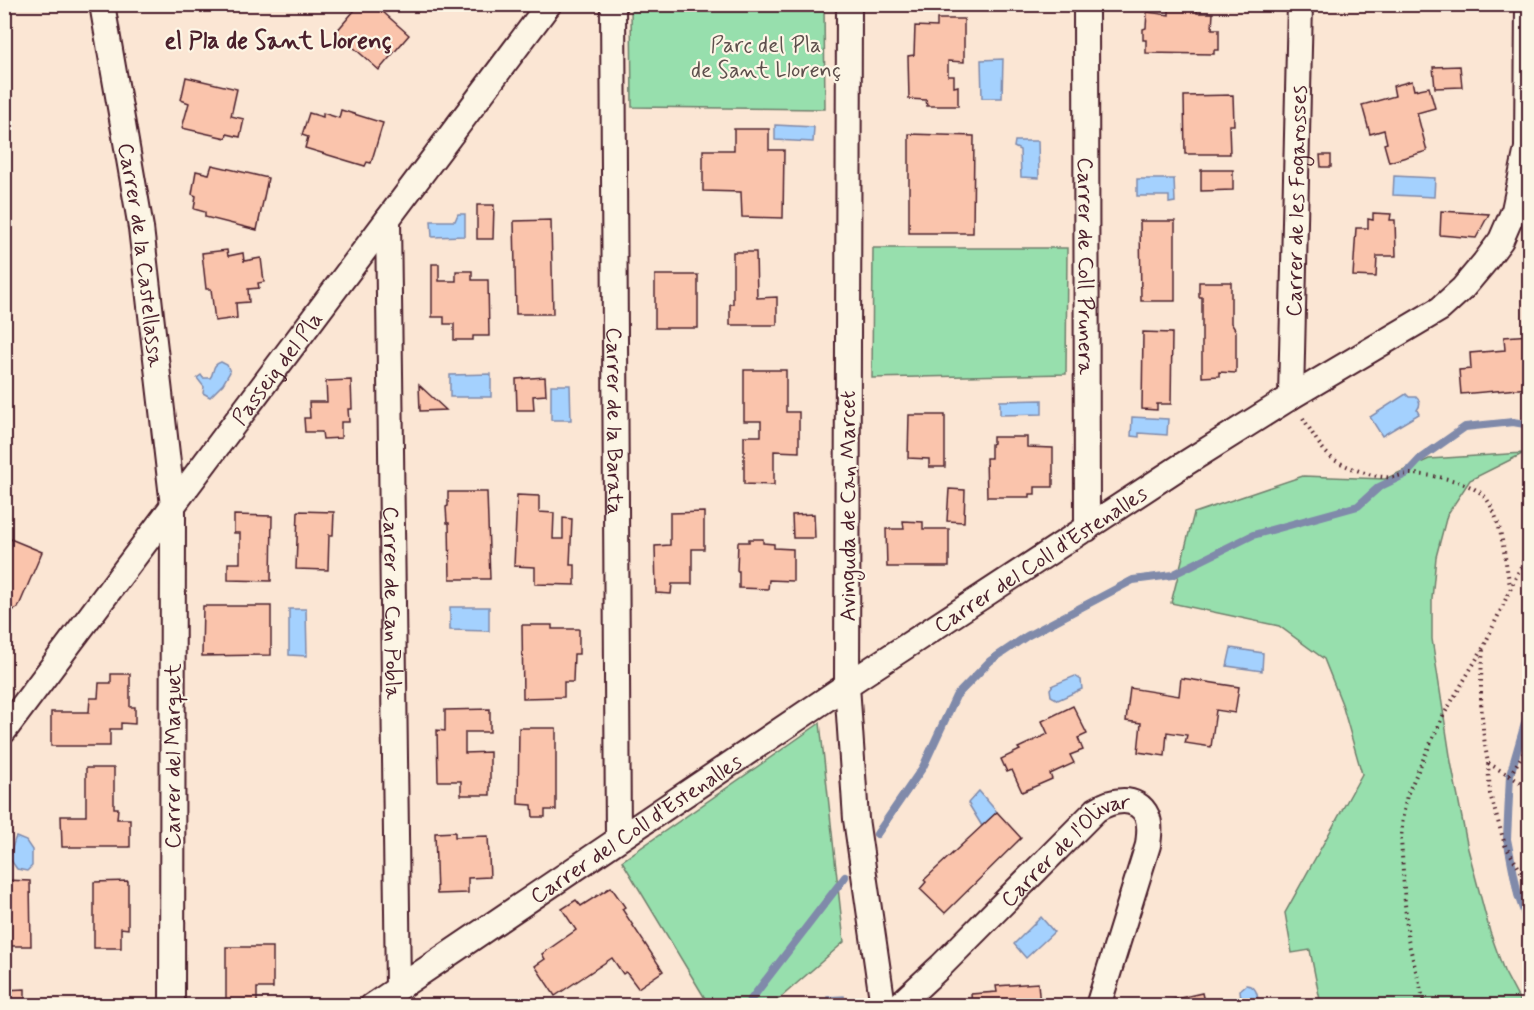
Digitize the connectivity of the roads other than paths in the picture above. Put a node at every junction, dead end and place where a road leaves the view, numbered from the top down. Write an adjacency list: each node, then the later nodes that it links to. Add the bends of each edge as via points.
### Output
1 (102, 4): 10 (street, Carrer de la Castellassa, via 141,228)
2 (549, 4): 8 (street, Passeig del Pla)
3 (614, 4): 14 (street, Carrer de la Barata)
4 (849, 4): 12 (street, Avinguda de Can Marcet)
5 (1086, 4): 11 (street, Carrer de Coll Prunera)
6 (1299, 4): 9 (street, Carrer de les Fogarosses)
7 (1528, 4): 9 (street, Carrer del Coll d'Estenalles, via 1527,148 1514,210 1501,240 1463,288 1440,309)
8 (388, 219): 10 (street, Passeig del Pla); 15 (street, Carrer de Can Pobla)
9 (1291, 397): 11 (street, Carrer del Coll d'Estenalles)
10 (173, 506): 13 (street, Passeig del Pla); 16 (street, Carrer del Marquet)
11 (1087, 528): 12 (street, Carrer del Coll d'Estenalles)
12 (848, 686): 14 (street, Carrer del Coll d'Estenalles); 18 (street, Avinguda de Can Marcet, via 856,819)
13 (4, 731)
14 (618, 839): 15 (street, Carrer del Coll d'Estenalles)
15 (398, 988): 17 (street, Carrer del Coll d'Estenalles)
16 (172, 1005)
17 (372, 1005)
18 (883, 1005)
19 (898, 1005): 20 (street, Carrer de l'Olivar, via 1096,810 1105,804 1127,801 1147,815 1148,845)
20 (1098, 1005)

